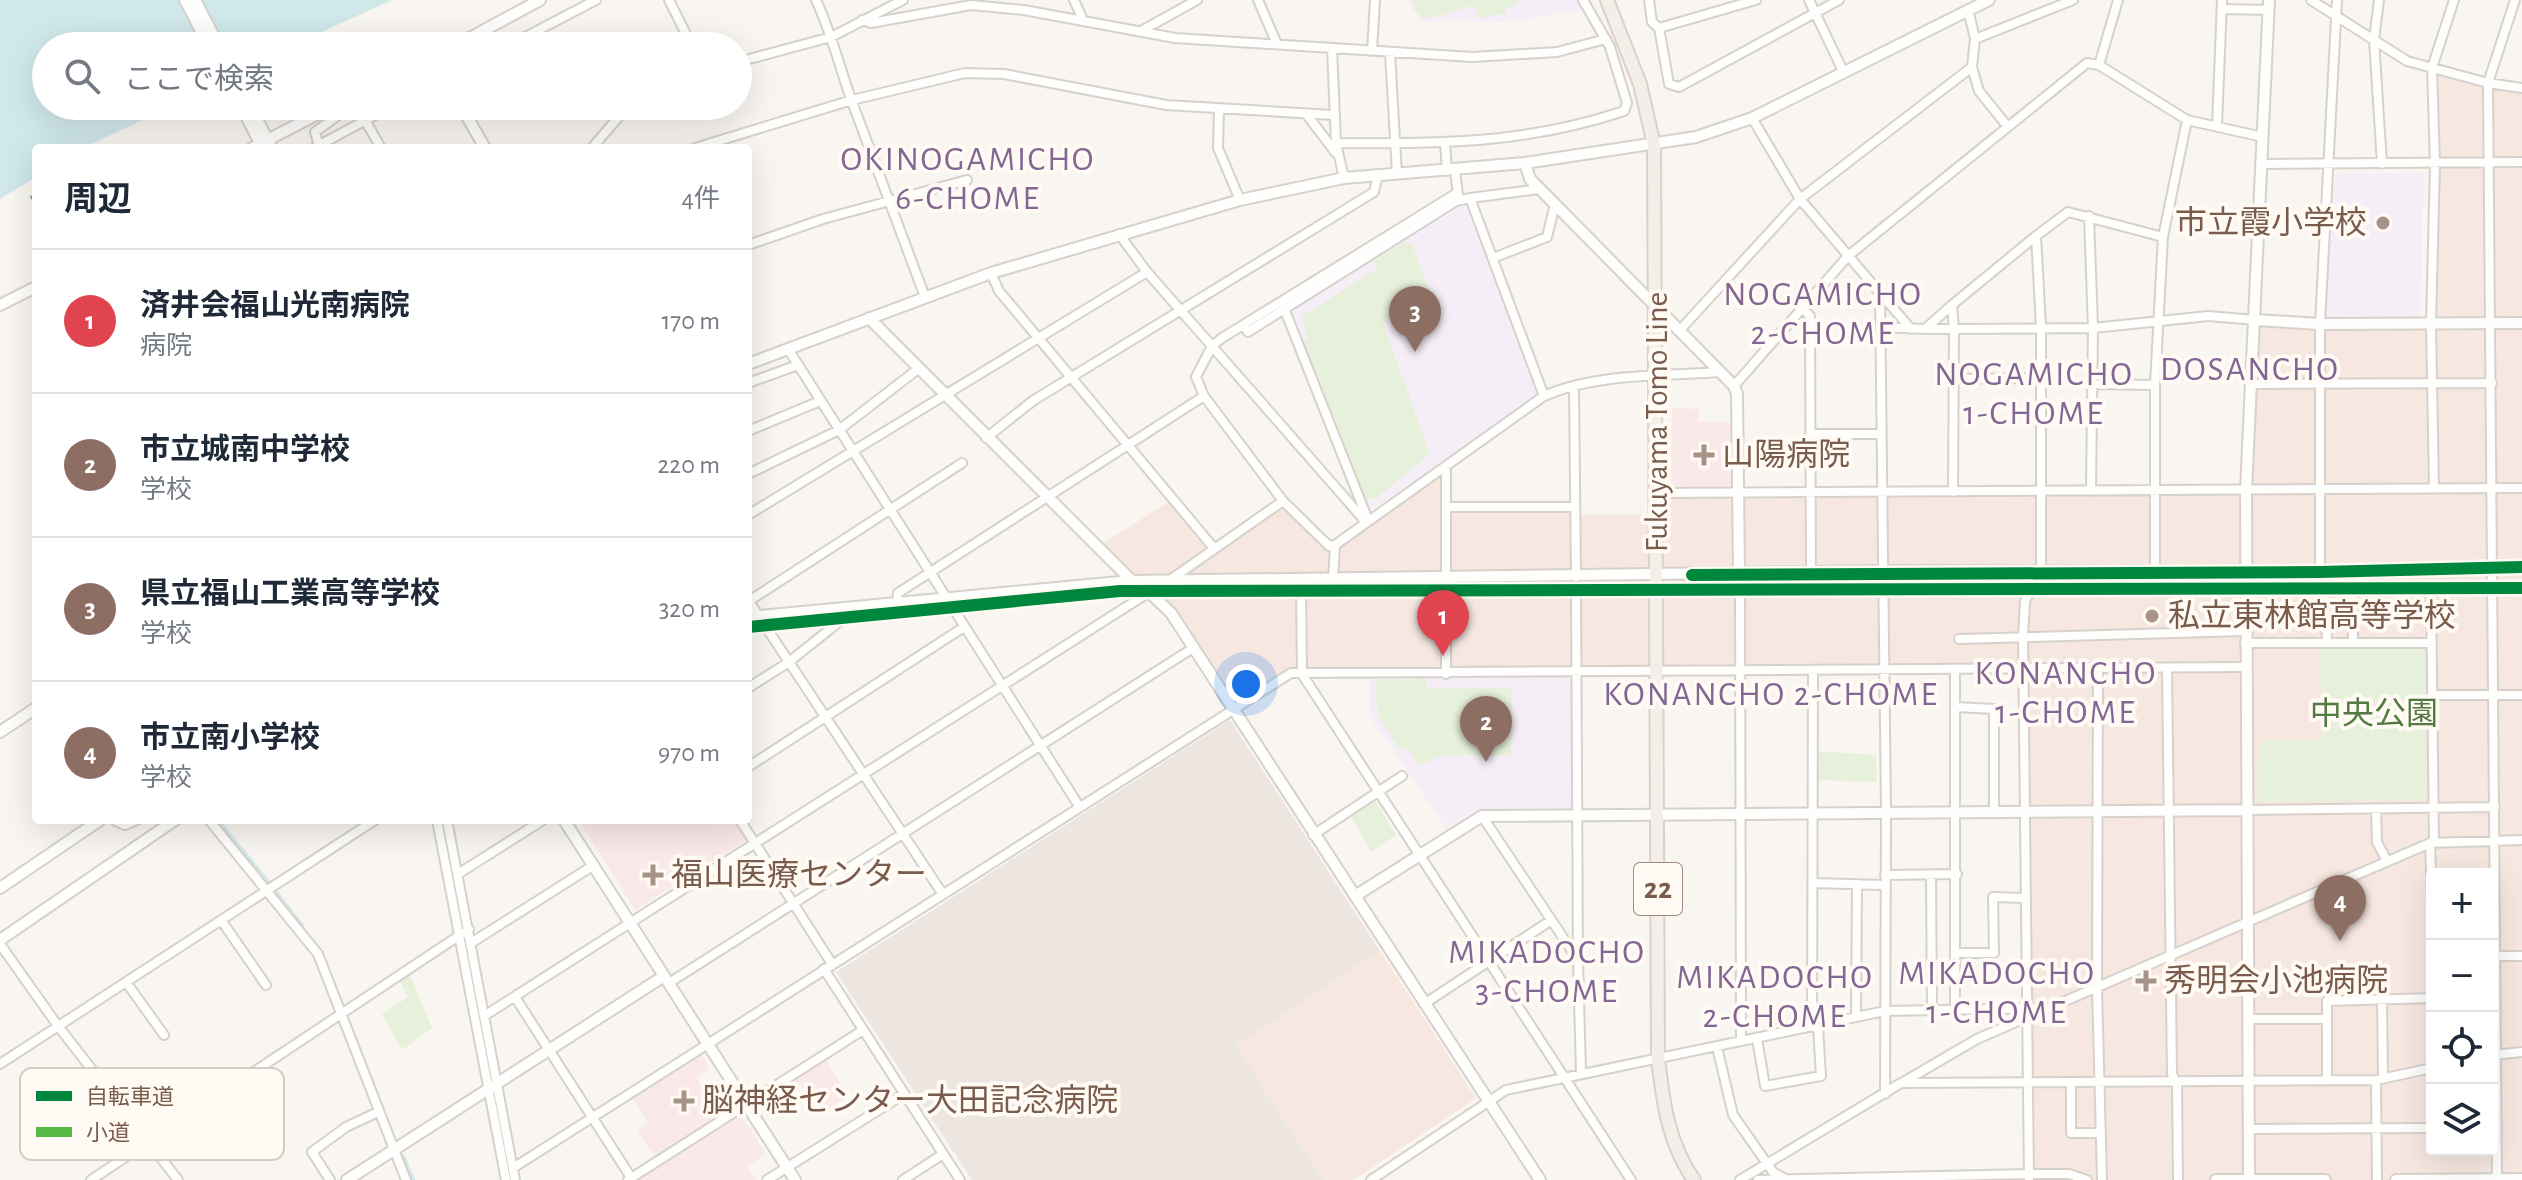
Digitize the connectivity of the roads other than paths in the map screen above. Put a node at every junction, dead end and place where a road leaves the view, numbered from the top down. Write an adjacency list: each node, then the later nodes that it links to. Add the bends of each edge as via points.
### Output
1 (185, 0): 35 (street)
2 (195, 0): 36 (street)
3 (540, 0): 37 (street)
4 (596, 0): 38 (street)
5 (669, 0): 39 (street)
6 (816, 0): 40 (street)
7 (903, 0): 31 (street)
8 (1074, 0): 32 (street)
9 (1197, 0): 34 (street)
10 (1258, 0): 44 (street)
11 (1375, 0): 46 (street)
12 (1583, 0): 41 (street)
13 (1607, 0): 81 (main road, Fukuyama Tomo Line / 22, via 1640,84)
14 (1649, 0): 33 (street, via 1652,22)
15 (1756, 0): 33 (street)
16 (1809, 0): 29 (street)
17 (1839, 0): 29 (street)
18 (1989, 0): 28 (street)
19 (2073, 0): 42 (street)
20 (2118, 0): 49 (street)
21 (2311, 0): 30 (street)
22 (2337, 0): 30 (street)
23 (2379, 0): 43 (street)
24 (2454, 0): 51 (street)
25 (2515, 0): 53 (street)
26 (2222, 4): 27 (street); 69 (street)
27 (2269, 5): 70 (street)
28 (1968, 9): 42 (street); 52 (street)
29 (1815, 13): 33 (street, via 1679,87 1669,84); 52 (street)
30 (2336, 17): 43 (street); 87 (street)
31 (862, 20): 32 (street, via 871,23 971,5); 40 (street)
32 (1083, 20): 34 (street)
33 (1659, 28)
34 (1141, 31): 44 (street)
35 (202, 32)
36 (212, 32)
37 (481, 32)
38 (534, 32)
39 (685, 32)
40 (831, 37): 48 (street); 55 (street)
41 (1606, 39): 47 (street, via 1557,52 1486,57); 73 (street, via 1627,103 1624,111 1541,135)
42 (1975, 39): 50 (street)
43 (2374, 40): 51 (street, via 2407,61); 88 (street)
44 (1277, 44): 45 (street)
45 (1332, 48): 46 (street); 58 (street)
46 (1372, 51): 47 (street)
47 (1390, 53): 80 (street)
48 (752, 58)
49 (2099, 65): 67 (street); 68 (street, via 2087,63)
50 (1972, 67): 68 (street, via 1979,91); 98 (street)
51 (2432, 68): 53 (street); 89 (street)
52 (1843, 71): 59 (street)
53 (2488, 83): 54 (street); 85 (street)
54 (2522, 88)
55 (852, 100): 56 (street, via 965,73 1004,74 1166,105); 79 (street); 100 (street)
56 (1219, 109): 57 (street); 99 (street, via 1218,148)
57 (1307, 115): 58 (street); 82 (street)
58 (1333, 115): 72 (street)
59 (1752, 118): 81 (street); 98 (street)
60 (250, 120): 71 (street)
61 (255, 120): 71 (street)
62 (306, 120): 71 (street)
63 (332, 120): 74 (street, via 315,132)
64 (365, 120): 75 (street); 76 (street)
65 (469, 120): 77 (street)
66 (616, 120): 78 (street)
67 (2187, 120): 69 (street); 105 (street)
68 (2008, 127): 107 (street)
69 (2217, 127): 70 (street)
70 (2263, 137): 86 (street)
71 (263, 142)
72 (1336, 143): 80 (street); 82 (street)
73 (1445, 143): 80 (street); 90 (street)
74 (317, 144)
75 (322, 144)
76 (379, 144)
77 (483, 144)
78 (595, 144)
79 (708, 144)
80 (1395, 144): 91 (street)
81 (1654, 145): 84 (street); 116 (main road, Fukuyama Tomo Line / 22)
82 (1337, 154): 93 (street)
83 (2522, 162): 85 (street)
84 (1525, 163): 90 (street); 95 (street)
85 (2491, 163): 89 (street); 123 (street)
86 (2262, 164): 87 (street); 121 (street)
87 (2328, 164): 88 (street); 125 (street)
88 (2382, 164): 89 (street)
89 (2435, 164): 126 (street)
90 (1451, 170): 91 (street); 96 (street)
91 (1397, 174): 92 (street)
92 (1378, 175): 93 (street); 118 (street, via 1374,192)
93 (1344, 178): 99 (street)
94 (967, 180): 100 (street)
95 (1540, 189): 97 (street); 101 (street)
96 (1458, 196): 97 (street); 117 (street); 127 (street)
97 (1470, 198): 108 (street)
98 (1800, 199): 107 (street); 134 (street)
99 (1240, 200): 103 (street)
100 (889, 201): 106 (street); 113 (street)
101 (1555, 204): 108 (street, via 1547,237); 116 (street)
102 (2089, 216): 104 (street, via 2068,212); 105 (street); 130 (street)
103 (1119, 234): 109 (street); 110 (street)
104 (2036, 236): 115 (street); 129 (street)
105 (2163, 237): 122 (street)
106 (752, 244)
107 (1848, 256): 112 (street); 119 (street)
108 (1493, 258): 157 (street)
109 (1147, 272): 118 (street); 135 (street)
110 (991, 273): 113 (street); 135 (street, via 999,291)
111 (32, 289): 114 (street)
112 (1880, 293): 128 (street); 131 (street)
113 (925, 297): 120 (street)
114 (0, 305)
115 (1952, 305): 132 (street); 133 (street)
116 (1656, 306): 134 (street); 143 (main road, Fukuyama Tomo Line / 22)
117 (1284, 308): 127 (street, via 1248,332); 188 (street)
118 (1180, 309): 136 (street); 142 (street)
119 (1804, 310): 153 (street); 161 (street, via 1810,316)
120 (869, 318): 137 (street); 140 (street)
121 (2256, 320): 122 (street, via 2208,316); 125 (street); 149 (street)
122 (2159, 323): 130 (street); 150 (street)
123 (2492, 323): 124 (street); 126 (street); 147 (street)
124 (2522, 323)
125 (2320, 324): 126 (street); 151 (street)
126 (2431, 324): 152 (street)
127 (1243, 325): 136 (street)
128 (1880, 327): 131 (street); 162 (street)
129 (2041, 327): 130 (street); 133 (street); 144 (street)
130 (2093, 328): 148 (street)
131 (1911, 329): 132 (street)
132 (1925, 329): 133 (street)
133 (1954, 329): 145 (street)
134 (1680, 330): 141 (street)
135 (1039, 338): 142 (street); 155 (street)
136 (1212, 346): 156 (street, via 1196,377); 188 (street)
137 (788, 349): 138 (street); 139 (street)
138 (752, 362)
139 (798, 365): 146 (street); 158 (street)
140 (918, 369): 155 (street); 160 (street)
141 (1720, 372): 143 (street); 153 (street)
142 (1071, 377): 163 (street); 164 (street)
143 (1656, 377): 154 (street); 179 (main road, Fukuyama Tomo Line / 22)
144 (2040, 378): 145 (street); 174 (street)
145 (1953, 379): 178 (street)
146 (752, 382)
147 (2492, 383): 152 (street); 170 (street)
148 (2093, 384): 150 (street); 175 (street)
149 (2253, 384): 151 (street); 173 (street)
150 (2155, 385): 176 (street)
151 (2318, 385): 152 (street); 172 (street)
152 (2432, 385): 169 (street)
153 (1734, 386): 180 (street)
154 (1574, 387): 157 (street); 185 (street)
155 (944, 396): 163 (street); 165 (street)
156 (1204, 396): 164 (street); 183 (street)
157 (1544, 396): 167 (street)
158 (820, 401): 159 (street); 160 (street)
159 (752, 429)
160 (839, 430): 165 (street); 168 (street)
161 (1810, 434): 162 (street); 177 (street)
162 (1881, 434): 181 (street)
163 (986, 438): 182 (street)
164 (1129, 445): 182 (street); 190 (street)
165 (852, 452): 186 (street); 187 (street)
166 (962, 463): 186 (street)
167 (1446, 469): 184 (street); 188 (street)
168 (752, 472)
169 (2434, 488): 170 (street); 172 (street)
170 (2493, 488): 171 (street); 191 (street)
171 (2522, 488)
172 (2320, 489): 173 (street); 198 (street)
173 (2246, 490): 176 (street); 195 (street)
174 (2042, 491): 175 (street); 178 (street); 194 (street)
175 (2091, 491): 176 (street)
176 (2155, 491): 197 (street)
177 (1811, 492): 180 (street); 181 (street); 200 (street)
178 (1953, 492): 181 (street)
179 (1657, 493): 180 (street); 201 (main road, Fukuyama Tomo Line / 22)
180 (1737, 493): 199 (street)
181 (1882, 493): 193 (street)
182 (1045, 498): 196 (street); 203 (street)
183 (1283, 501): 189 (street, via 1329,546); 190 (street)
184 (1447, 507): 185 (street); 206 (street)
185 (1575, 507): 205 (street)
186 (890, 509): 196 (street); 219 (street)
187 (752, 513)
188 (1367, 521): 189 (street)
189 (1335, 545): 202 (street)
190 (1213, 547): 204 (street)
191 (2492, 567): 192 (street); 198 (street); 210 (street)
192 (2522, 567)
193 (1882, 571): 194 (street); 200 (street); 217 (street)
194 (2041, 571): 197 (street); 207 (street)
195 (2245, 571): 197 (street); 198 (street); 213 (street)
196 (929, 572): 220 (street, via 898,593); 221 (street)
197 (2155, 572)
198 (2320, 572)
199 (1739, 573): 200 (street); 201 (street)
200 (1811, 573)
201 (1658, 576): 205 (street); 216 (main road, Fukuyama Tomo Line / 22)
202 (1333, 579): 204 (street); 206 (street)
203 (1130, 581): 204 (street); 218 (street); 221 (street)
204 (1168, 582): 218 (street)
205 (1576, 583): 206 (street); 216 (street); 245 (street)
206 (1448, 584): 211 (street); 247 (street)
207 (2030, 588): 213 (street); 217 (street); 228 (street)
208 (2522, 588): 210 (street)
209 (2431, 589): 210 (street); 215 (street); 233 (street)
210 (2493, 589): 251 (street)
211 (1301, 590): 218 (street); 246 (street)
212 (1740, 590): 216 (street); 217 (street); 239 (street)
213 (2245, 590): 214 (street); 227 (street)
214 (2325, 590): 215 (street); 231 (street)
215 (2353, 590): 232 (street)
216 (1657, 591): 244 (main road, Fukuyama Tomo Line / 22)
217 (1882, 591): 241 (street)
218 (1150, 592): 221 (street); 234 (street); 249 (street)
219 (752, 598)
220 (897, 602): 221 (street); 222 (street)
221 (950, 602): 223 (street); 226 (street)
222 (753, 617): 224 (street)
223 (846, 617): 224 (street); 235 (street)
224 (766, 626): 225 (street); 235 (street)
225 (752, 627)
226 (964, 627): 249 (street); 256 (street)
227 (2244, 631): 228 (street); 230 (street)
228 (2023, 637): 229 (street); 243 (street)
229 (1959, 639)
230 (2245, 643): 231 (street); 236 (street)
231 (2327, 643): 232 (street)
232 (2353, 643): 233 (street)
233 (2432, 643): 250 (street)
234 (1193, 648): 254 (street); 258 (street)
235 (789, 662): 248 (street); 256 (street)
236 (2245, 667): 238 (street); 268 (street)
237 (2098, 668): 238 (street); 243 (street); 269 (street)
238 (2167, 668): 267 (street)
239 (1741, 670): 240 (street); 244 (street); 275 (street)
240 (1813, 670): 241 (street); 276 (street)
241 (1882, 670): 242 (street); 273 (street)
242 (1955, 670): 243 (street); 253 (street)
243 (2023, 670): 271 (street)
244 (1657, 671): 245 (street); 278 (main road, Fukuyama Tomo Line / 22)
245 (1574, 673): 247 (street); 272 (street)
246 (1302, 674): 247 (street); 254 (street, via 1291,673); 262 (street)
247 (1446, 674)
248 (752, 685)
249 (1003, 685): 258 (street); 260 (street)
250 (2432, 695): 251 (street); 265 (street)
251 (2494, 695): 252 (street); 264 (street)
252 (2522, 695)
253 (1956, 707): 270 (street, via 1994,709); 274 (street)
254 (1232, 708): 263 (street); 289 (street)
255 (32, 711): 257 (street)
256 (825, 717): 259 (street); 260 (street)
257 (0, 732)
258 (1041, 746): 263 (street); 288 (street)
259 (752, 764)
260 (863, 774): 288 (street); 293 (street)
261 (1402, 776): 262 (street)
262 (1376, 793): 289 (street); 294 (street)
263 (1079, 806): 306 (street)
264 (2495, 807): 265 (street); 290 (street)
265 (2433, 808): 266 (street); 292 (street)
266 (2376, 809): 268 (street); 295 (street, via 2377,842)
267 (2169, 810): 268 (street); 269 (street); 319 (street)
268 (2247, 810): 312 (street)
269 (2098, 811): 271 (street); 328 (street)
270 (1994, 812): 271 (street); 274 (street)
271 (2024, 812): 308 (street)
272 (1575, 813): 277 (street); 278 (street); 322 (street)
273 (1886, 813): 274 (street); 276 (street); 301 (street)
274 (1958, 813): 299 (street)
275 (1741, 814): 276 (street); 278 (street); 347 (street)
276 (1814, 814): 302 (street)
277 (1482, 816): 294 (street); 311 (street)
278 (1658, 816): 353 (main road, Fukuyama Tomo Line / 22)
279 (94, 824): 304 (street)
280 (169, 824): 316 (street)
281 (212, 824): 305 (street)
282 (369, 824): 305 (street)
283 (438, 824): 314 (street)
284 (448, 824): 298 (street)
285 (537, 824): 298 (street)
286 (567, 824): 296 (street)
287 (742, 824): 293 (street)
288 (903, 834): 306 (street); 309 (street)
289 (1313, 835): 307 (street)
290 (2496, 840): 291 (street); 292 (street); 315 (street)
291 (2522, 840)
292 (2432, 842): 295 (street); 297 (street)
293 (754, 843): 309 (street); 313 (street)
294 (1419, 853): 307 (street); 323 (street)
295 (2387, 861): 312 (street)
296 (594, 865): 313 (street); 317 (street)
297 (2432, 868)
298 (458, 874): 314 (street)
299 (1957, 874): 300 (street); 318 (street)
300 (1931, 875): 301 (street); 333 (street)
301 (1885, 880): 303 (street); 336 (street)
302 (1813, 883): 303 (street); 343 (street)
303 (1857, 884): 338 (street)
304 (0, 888)
305 (266, 890): 310 (street); 337 (street, via 318,954)
306 (942, 893): 324 (street)
307 (1355, 896): 332 (street)
308 (2025, 898): 318 (street, via 1993,897 1994,953); 335 (street)
309 (794, 904): 324 (street); 325 (street)
310 (221, 920): 326 (street); 327 (street)
311 (1550, 921): 322 (street); 323 (street)
312 (2245, 922): 319 (street); 340 (street)
313 (630, 923): 325 (street); 329 (street)
314 (465, 932): 317 (street); 337 (street); 339 (street)
315 (2495, 940)
316 (0, 942): 342 (street)
317 (471, 943): 339 (street)
318 (1955, 953): 334 (street)
319 (2171, 954): 328 (street); 362 (street)
320 (2498, 956): 321 (street)
321 (2522, 956)
322 (1578, 960): 358 (street)
323 (1489, 962): 332 (street); 359 (street)
324 (828, 966): 344 (street); 348 (street)
325 (667, 980): 348 (street); 350 (street)
326 (126, 982): 342 (street); 345 (street)
327 (266, 985)
328 (2097, 987): 335 (street, via 2049,1008); 361 (street)
329 (515, 997): 339 (street); 350 (street)
330 (2426, 998): 331 (street)
331 (2382, 999): 341 (street, via 2329,1000); 364 (street)
332 (1424, 1004): 371 (street)
333 (1932, 1009): 334 (street); 336 (street)
334 (1955, 1009): 335 (street)
335 (2028, 1010): 365 (street, via 2016,1022); 366 (street)
336 (1885, 1011): 338 (street); 370 (street)
337 (339, 1014): 356 (street); 373 (street)
338 (1856, 1017): 343 (street)
339 (480, 1019): 368 (street)
340 (2248, 1019): 341 (street); 363 (street)
341 (2326, 1019): 360 (street)
342 (58, 1026): 354 (street); 355 (street)
343 (1815, 1026): 346 (street); 346 (street, via 1821,1076 1765,1086)
344 (863, 1030): 369 (street); 372 (street)
345 (164, 1035)
346 (1757, 1039): 347 (street)
347 (1741, 1041): 349 (street)
348 (709, 1043): 372 (street); 374 (street)
349 (1717, 1047): 353 (street); 384 (street, via 1733,1115)
350 (549, 1050): 368 (street); 374 (street)
351 (2522, 1052): 352 (street)
352 (2498, 1054)
353 (1658, 1058): 358 (street); 405 (main road, Fukuyama Tomo Line / 22, via 1667,1122)
354 (0, 1064)
355 (91, 1068)
356 (258, 1068)
357 (2426, 1069): 364 (street)
358 (1581, 1074): 359 (street)
359 (1564, 1078): 371 (street, via 1506,1090); 404 (street)
360 (2327, 1079): 363 (street); 364 (street)
361 (2102, 1080): 362 (street); 367 (street); 378 (street)
362 (2174, 1080): 363 (street); 410 (street)
363 (2248, 1080): 377 (street)
364 (2380, 1080): 375 (street)
365 (1901, 1083): 366 (street); 370 (street)
366 (2027, 1083): 367 (street); 387 (street)
367 (2071, 1084): 378 (street, via 2071,1133)
368 (493, 1087): 379 (street); 386 (street)
369 (904, 1094): 380 (street); 385 (street)
370 (1885, 1094): 384 (street)
371 (1488, 1101): 402 (street); 403 (street)
372 (747, 1104): 385 (street); 389 (street)
373 (378, 1112): 379 (street); 394 (street, via 312,1152)
374 (592, 1117): 386 (street); 389 (street)
375 (2377, 1128): 376 (street); 377 (street); 414 (street)
376 (2426, 1128)
377 (2249, 1129): 412 (street)
378 (2101, 1133): 409 (street)
379 (393, 1150): 395 (street); 396 (street)
380 (943, 1154): 400 (street); 401 (street)
381 (2496, 1156): 390 (street)
382 (120, 1160): 392 (street)
383 (163, 1160): 393 (street)
384 (1767, 1164): 388 (street); 406 (street)
385 (787, 1167): 398 (street); 399 (street)
386 (508, 1174): 397 (street)
387 (2029, 1177): 388 (street); 408 (street, via 2069,1174)
388 (1785, 1178): 407 (street)
389 (631, 1179)
390 (2497, 1179): 391 (street); 415 (street)
391 (2522, 1179)
392 (91, 1180)
393 (178, 1180)
394 (330, 1180)
395 (347, 1180)
396 (406, 1180)
397 (515, 1180)
398 (767, 1180)
399 (795, 1180)
400 (903, 1180)
401 (960, 1180)
402 (1371, 1180)
403 (1540, 1180)
404 (1631, 1180)
405 (1694, 1180)
406 (1740, 1180)
407 (1758, 1180)
408 (2087, 1180)
409 (2102, 1180)
410 (2178, 1180)
411 (2216, 1180): 412 (street)
412 (2249, 1180): 413 (street)
413 (2325, 1180)
414 (2377, 1180)
415 (2396, 1180)

